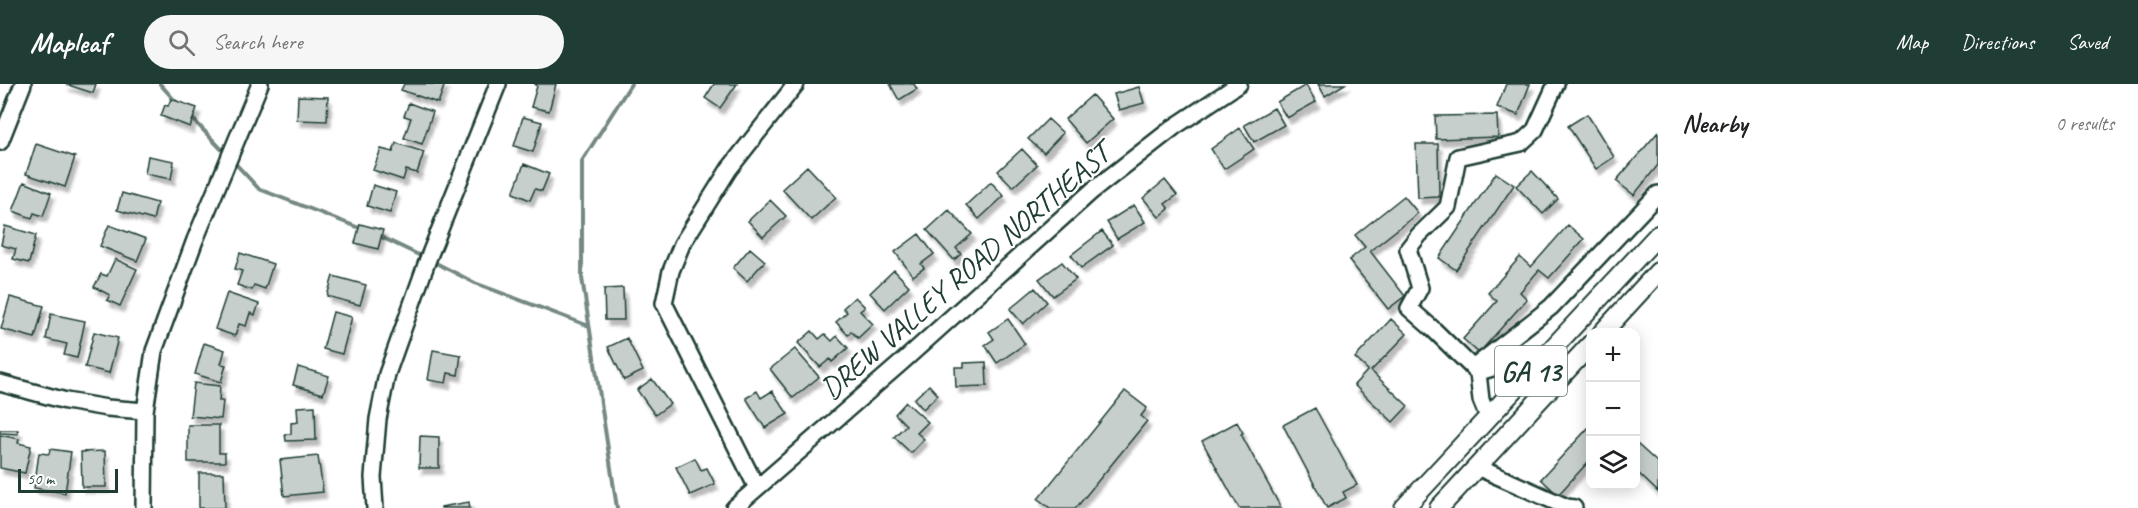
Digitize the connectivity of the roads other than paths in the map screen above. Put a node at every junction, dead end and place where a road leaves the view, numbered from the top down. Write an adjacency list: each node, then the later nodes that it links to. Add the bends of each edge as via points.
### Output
1 (23, 84): 7 (street)
2 (260, 84): 16 (street, via 154,351)
3 (498, 84): 21 (street, via 387,374 372,477)
4 (796, 84): 19 (street, via 729,169 682,244 664,303)
5 (1239, 84): 19 (street, DREW VALLEY ROAD NORTHEAST, via 1174,127 1092,192)
6 (1556, 84): 14 (street, via 1535,130 1521,143 1458,157 1448,207 1408,249 1420,288 1409,309)
7 (0, 142)
8 (1658, 194): 14 (street, via 1551,307)
9 (1658, 235): 13 (main road, GA 13)
10 (1658, 272): 11 (main road, GA 13)
11 (1607, 328)
12 (1586, 349): 18 (main road, GA 13)
13 (1535, 368): 14 (street, via 1490,367); 17 (main road, GA 13)
14 (1476, 371): 17 (street)
15 (0, 383): 16 (street, via 66,401)
16 (145, 411): 20 (street)
17 (1488, 417): 23 (main road, GA 13)
18 (1477, 467): 24 (main road, GA 13); 25 (street)
19 (757, 488): 22 (street, DREW VALLEY ROAD NORTHEAST)
20 (144, 508)
21 (375, 508)
22 (734, 508)
23 (1404, 508)
24 (1439, 508)
25 (1574, 508)

